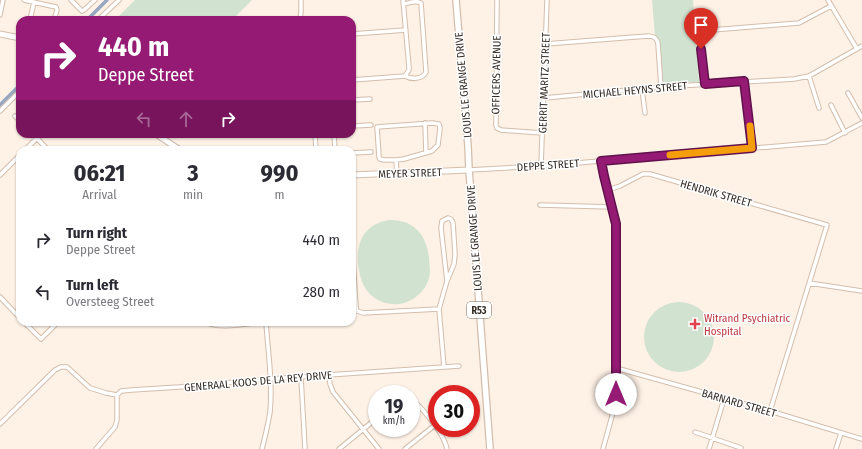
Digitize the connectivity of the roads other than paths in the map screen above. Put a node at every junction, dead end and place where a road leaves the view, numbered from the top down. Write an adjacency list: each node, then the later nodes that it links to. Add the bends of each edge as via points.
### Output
1 (3, 0): 14 (street)
2 (24, 0): 11 (street)
3 (71, 0): 4 (street, via 82,11)
4 (94, 0)
5 (119, 0): 17 (street)
6 (301, 0): 18 (street)
7 (456, 0): 62 (main road, LOUIS LE GRANGE DRIVE / R53)
8 (497, 0): 47 (street, OFFICERS AVENUE, via 496,128)
9 (547, 0): 23 (street, GERRIT MARITZ STREET)
10 (828, 0): 13 (street)
11 (32, 1): 15 (street); 16 (street, via 56,7)
12 (403, 2): 19 (street); 26 (street, via 421,3 426,72 421,77)
13 (831, 6): 25 (street); 30 (street, via 799,23 712,30 704,33 701,38)
14 (0, 15)
15 (30, 16)
16 (55, 16)
17 (102, 16)
18 (300, 16)
19 (406, 30): 21 (street); 26 (street, via 409,70)
20 (0, 34): 22 (street)
21 (356, 34)
22 (16, 37)
23 (545, 44): 31 (street, via 653,36 658,44); 35 (street, GERRIT MARITZ STREET)
24 (862, 46): 25 (street, MICHAEL HEYNS STREET)
25 (857, 49): 27 (street, MICHAEL HEYNS STREET)
26 (405, 76): 28 (street)
27 (808, 76): 29 (street, MICHAEL HEYNS STREET); 39 (street)
28 (356, 80)
29 (744, 81): 30 (street, MICHAEL HEYNS STREET); 54 (street)
30 (705, 84): 31 (street, MICHAEL HEYNS STREET)
31 (661, 87): 32 (street, MICHAEL HEYNS STREET)
32 (642, 89): 35 (street, MICHAEL HEYNS STREET); 41 (street)
33 (848, 93): 42 (street)
34 (16, 95): 40 (street)
35 (544, 98): 47 (street, GERRIT MARITZ STREET)
36 (370, 99): 37 (street)
37 (356, 100)
38 (831, 105): 48 (street)
39 (819, 108)
40 (0, 111)
41 (645, 113)
42 (862, 118)
43 (862, 123): 48 (street, DEPPE STREET)
44 (424, 124): 57 (street); 57 (street, via 436,123 440,128 438,145); 59 (street, via 377,127 380,159)
45 (371, 125): 46 (street)
46 (356, 126)
47 (542, 133): 61 (street, GERRIT MARITZ STREET)
48 (845, 133): 54 (street, DEPPE STREET, via 826,142)
49 (37, 138): 51 (street); 52 (street)
50 (162, 138): 53 (street)
51 (29, 146)
52 (44, 146)
53 (174, 146)
54 (752, 148): 60 (street, DEPPE STREET)
55 (371, 152): 56 (street)
56 (356, 153)
57 (426, 153): 59 (street)
58 (16, 159): 63 (street)
59 (396, 160): 64 (street)
60 (601, 161): 61 (street, DEPPE STREET); 66 (street)
61 (541, 166): 62 (street, DEPPE STREET)
62 (469, 170): 64 (street, MEYER STREET); 107 (main road, LOUIS LE GRANGE DRIVE / R53)
63 (0, 174)
64 (398, 174): 65 (street, MEYER STREET)
65 (356, 175)
66 (608, 190): 68 (street); 70 (street, HENDRIK STREET, via 643,174 652,174 827,224)
67 (540, 205): 68 (street)
68 (612, 207): 81 (street, via 616,224)
69 (447, 281): 69 (street, via 440,228 442,221 448,218 453,223 455,254); 74 (street)
70 (809, 284): 71 (street); 88 (street)
71 (862, 291)
72 (0, 297): 75 (street)
73 (356, 306): 74 (street, via 357,311 363,313)
74 (439, 309): 80 (street)
75 (16, 314)
76 (28, 326): 77 (street, via 41,339)
77 (54, 326)
78 (265, 326): 84 (street)
79 (459, 366): 80 (street, GENERAAL KOOS DE LA REY DRIVE)
80 (444, 367): 82 (street, GENERAAL KOOS DE LA REY DRIVE)
81 (616, 368): 86 (street, BARNARD STREET); 108 (street, via 615,405)
82 (330, 375): 83 (street, GENERAAL KOOS DE LA REY DRIVE); 92 (street, via 332,392)
83 (301, 377): 84 (street, GENERAAL KOOS DE LA REY DRIVE); 102 (street)
84 (270, 379): 85 (street, GENERAAL KOOS DE LA REY DRIVE, via 132,390); 101 (street, via 270,412)
85 (117, 394): 90 (street, GENERAAL KOOS DE LA REY DRIVE, via 90,388 67,368 61,367); 100 (street, via 115,427)
86 (724, 398): 88 (street, BARNARD STREET); 97 (street)
87 (420, 407): 89 (street)
88 (770, 411): 95 (street, BARNARD STREET)
89 (428, 417)
90 (0, 424)
91 (368, 426): 92 (street)
92 (363, 430): 103 (street); 104 (street)
93 (428, 431): 105 (street)
94 (695, 432): 97 (street)
95 (841, 433): 98 (street, BARNARD STREET); 110 (street)
96 (442, 437): 106 (street)
97 (713, 438): 99 (street); 109 (street)
98 (862, 439)
99 (740, 448)
100 (96, 449)
101 (262, 449)
102 (306, 449)
103 (339, 449)
104 (379, 449)
105 (405, 449)
106 (447, 449)
107 (490, 449)
108 (603, 449)
109 (709, 449)
110 (836, 449)

